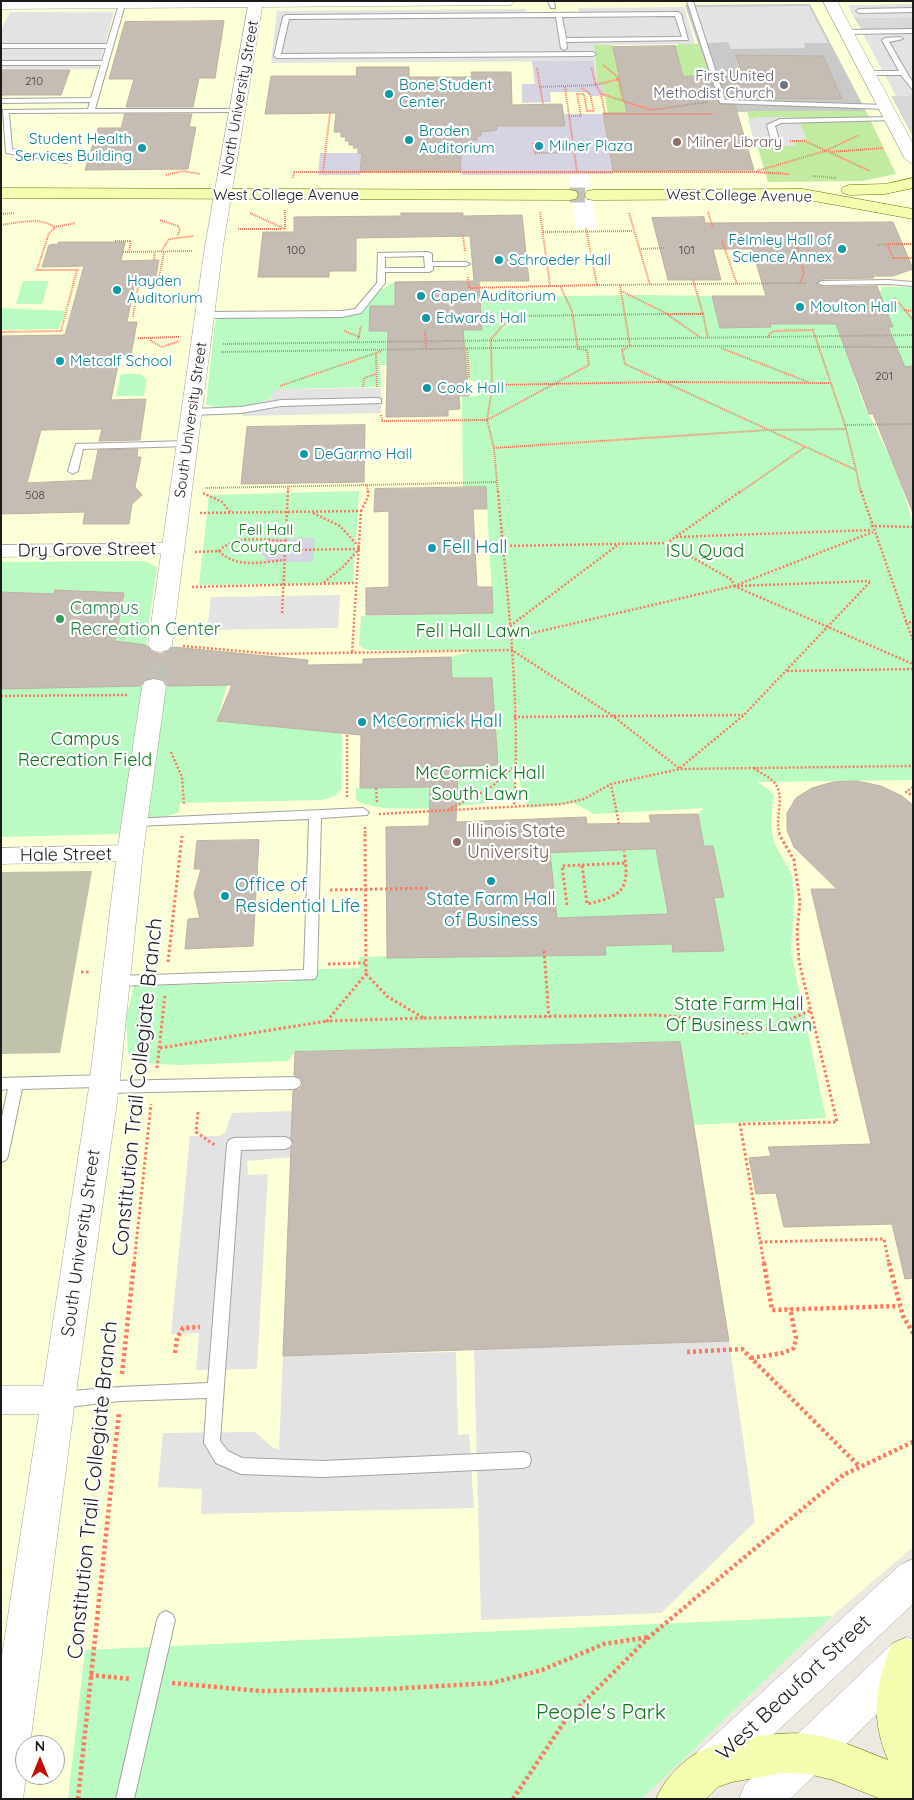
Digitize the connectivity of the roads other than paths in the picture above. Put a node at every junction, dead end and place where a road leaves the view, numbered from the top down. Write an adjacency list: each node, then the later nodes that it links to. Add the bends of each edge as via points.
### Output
1 (510, 1): 7 (street)
2 (690, 1): 31 (lane, via 722,101 802,103)
3 (830, 1): 15 (street)
4 (256, 2): 5 (street); 9 (street); 30 (street, North University Street)
5 (304, 2): 6 (street)
6 (340, 2): 7 (street)
7 (404, 2)
8 (38, 3): 9 (street); 10 (street)
9 (123, 3): 19 (lane)
10 (1, 5)
11 (556, 10): 17 (lane); 17 (lane, via 678,14 686,39); 20 (lane, via 286,17 278,56)
12 (913, 10): 13 (lane)
13 (858, 11)
14 (913, 31): 15 (lane)
15 (846, 32): 24 (street)
16 (904, 39): 25 (lane, via 886,40)
17 (563, 40): 20 (lane)
18 (1, 46): 19 (lane)
19 (110, 46): 23 (lane)
20 (565, 55): 21 (lane)
21 (592, 58)
22 (1, 63): 23 (lane)
23 (105, 63): 27 (lane)
24 (868, 73): 25 (lane); 31 (street)
25 (904, 73): 26 (lane)
26 (913, 88)
27 (94, 100): 28 (lane); 29 (lane)
28 (1, 101)
29 (91, 111): 30 (lane); 34 (lane, via 5,111 9,151)
30 (238, 111): 38 (street, North University Street)
31 (889, 113): 32 (lane, via 780,121 771,125); 33 (street)
32 (775, 140)
33 (913, 158)
34 (66, 161)
35 (913, 183): 37 (main road, via 885,189 826,190)
36 (1, 193): 38 (main road, West College Avenue)
37 (803, 194): 40 (main road, West College Avenue); 41 (main road, West College Avenue)
38 (223, 195): 39 (main road, West College Avenue); 47 (street, South University Street)
39 (570, 195)
40 (593, 195)
41 (913, 214)
42 (429, 264): 43 (lane); 44 (lane, via 430,270); 44 (lane, via 428,254 381,255)
43 (466, 264)
44 (381, 270): 47 (lane, via 381,283 358,311 342,314)
45 (822, 283): 46 (lane)
46 (913, 284)
47 (206, 315): 49 (street, South University Street)
48 (378, 401): 49 (lane, via 282,403 241,410)
49 (192, 412): 50 (street, South University Street)
50 (187, 444): 51 (lane, via 78,446); 52 (street, South University Street)
51 (73, 471)
52 (174, 550): 53 (street, Dry Grove Street); 54 (street, South University Street)
53 (1, 551)
54 (160, 644)
55 (142, 691): 58 (street, South University Street)
56 (363, 812): 57 (lane)
57 (314, 815): 58 (lane); 61 (lane, via 310,975)
58 (135, 822): 59 (street, South University Street)
59 (130, 853): 60 (street, Hale Street); 61 (street, South University Street)
60 (1, 856)
61 (116, 981): 64 (street, South University Street)
62 (294, 1083): 64 (lane)
63 (8, 1084): 64 (lane); 66 (lane)
64 (104, 1084): 69 (street, South University Street)
65 (285, 1143): 67 (lane, via 234,1144)
66 (1, 1156)
67 (215, 1390): 69 (lane); 70 (lane, via 212,1443 222,1457 241,1466 323,1469)
68 (1, 1400): 69 (street)
69 (57, 1400): 78 (street, South University Street)
70 (523, 1460)
71 (913, 1578): 76 (street, West Beaufort Street)
72 (166, 1620): 79 (lane)
73 (910, 1655): 74 (street); 75 (main road, via 896,1685 895,1712 903,1752)
74 (808, 1754): 76 (main road, via 758,1756); 77 (main road); 80 (street)
75 (913, 1768)
76 (691, 1785)
77 (913, 1790)
78 (2, 1799)
79 (125, 1799)
80 (760, 1799)

